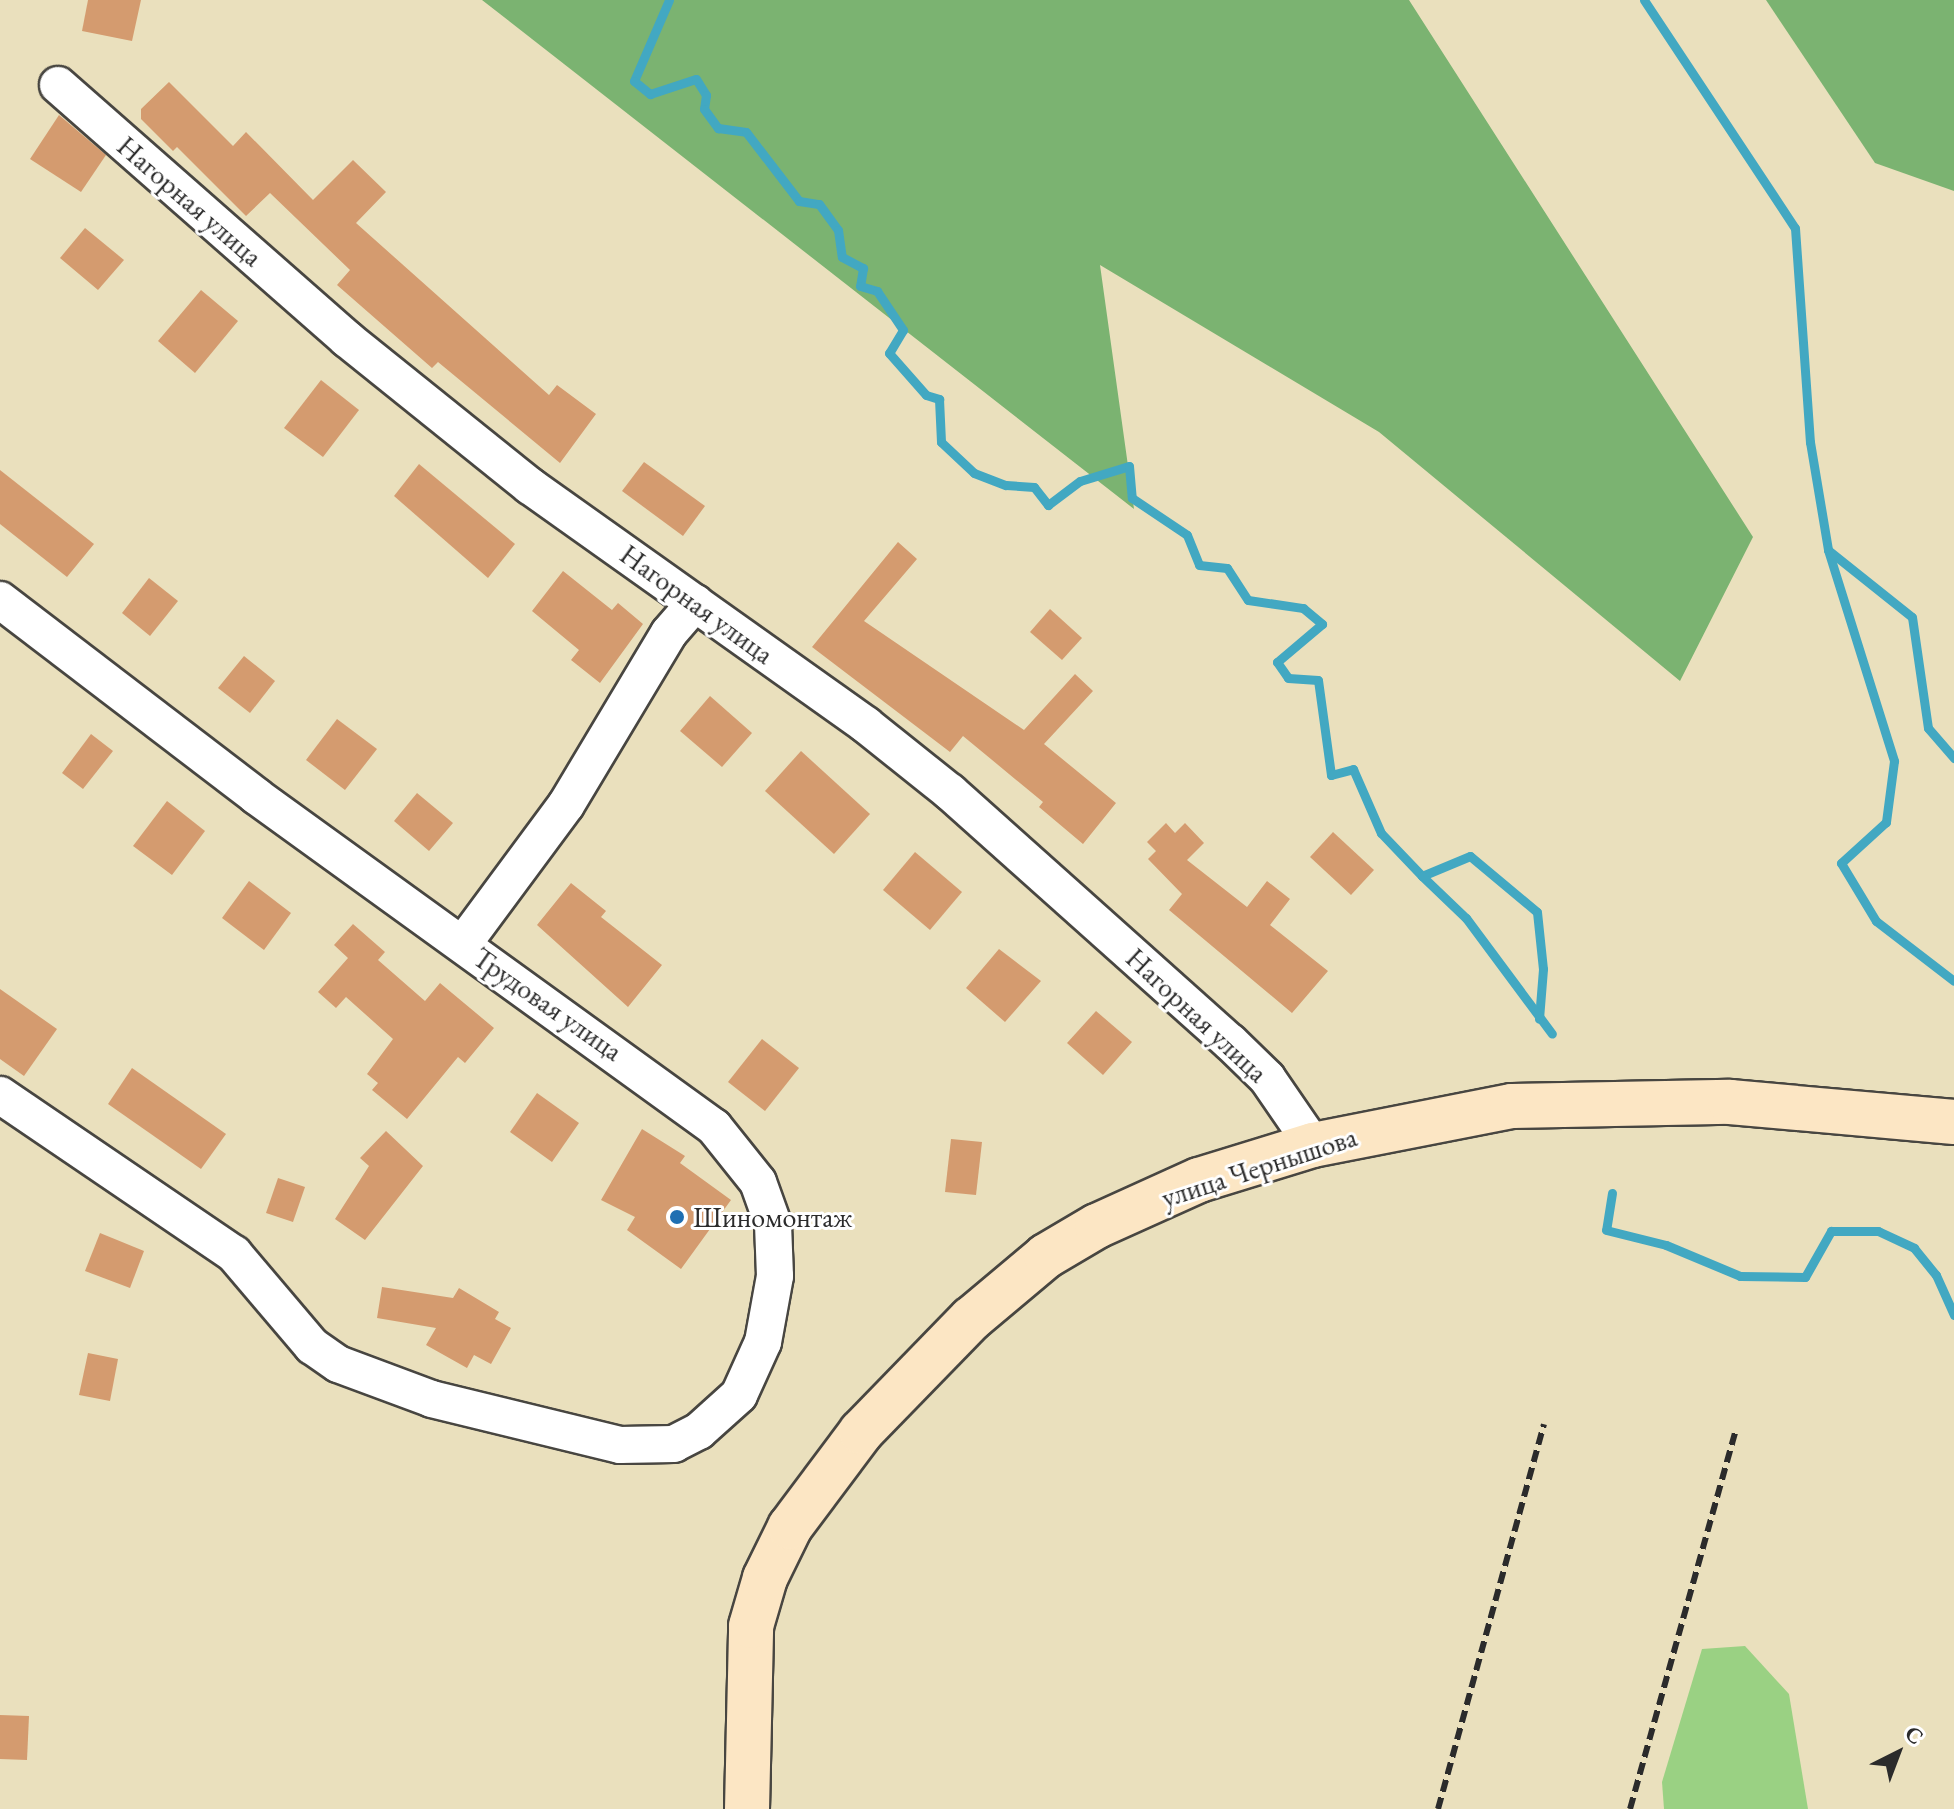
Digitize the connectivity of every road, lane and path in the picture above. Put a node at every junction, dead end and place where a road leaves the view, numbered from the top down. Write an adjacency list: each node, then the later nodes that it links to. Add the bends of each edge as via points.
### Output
1 (58, 85): 3 (street, Нагорная улица, via 347,339 530,486)
2 (0, 600): 4 (street, Трудовая улица, via 256,796)
3 (695, 603): 4 (street, via 669,633 566,805); 7 (street, Нагорная улица, via 950,792 1267,1078)
4 (463, 944): 5 (street, Трудовая улица, via 714,1127 758,1182 777,1248 770,1310 754,1367 739,1395 699,1431 674,1444 620,1445 576,1436 432,1399 338,1364 291,1327 234,1254)
5 (0, 1095)
6 (1954, 1122): 7 (main road, улица Чернышова, via 1730,1102 1600,1101 1459,1113)
7 (1313, 1145): 8 (main road, улица Чернышова, via 1199,1180 1097,1226 1046,1256 971,1319 861,1432 822,1479 765,1578 751,1626)
8 (747, 1809)

